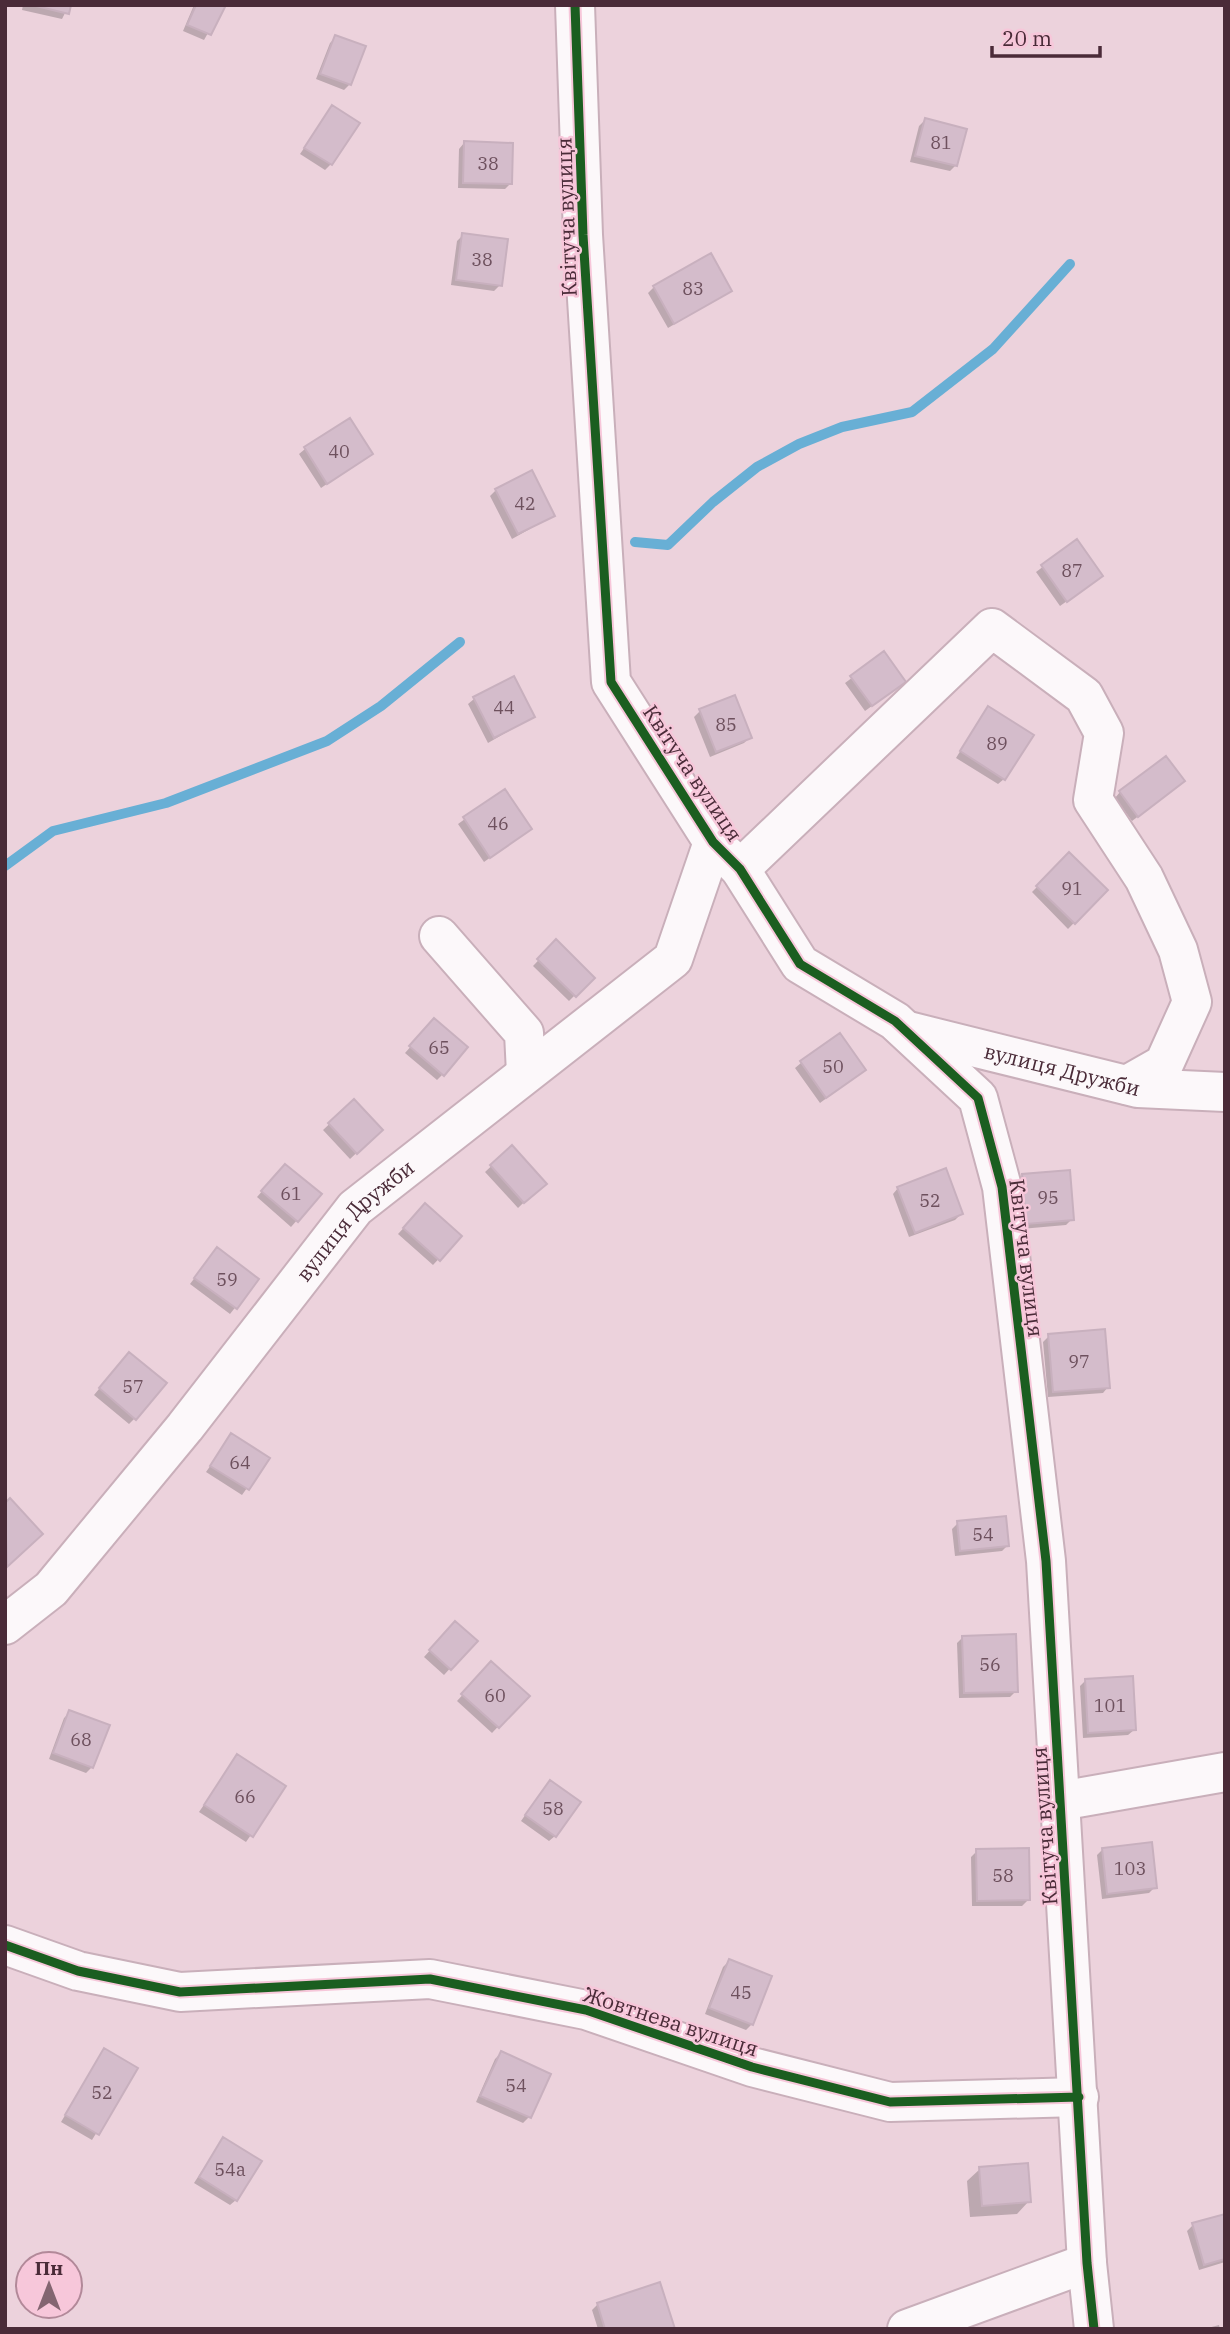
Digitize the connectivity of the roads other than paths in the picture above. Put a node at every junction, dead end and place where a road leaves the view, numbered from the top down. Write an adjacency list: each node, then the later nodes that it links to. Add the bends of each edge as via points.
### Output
1 (575, 5): 2 (street, Квітуча вулиця, via 583,235 611,682)
2 (713, 842): 3 (street, Квітуча вулиця); 6 (street, вулиця Дружби, via 673,959)
3 (740, 869): 5 (street, Квітуча вулиця, via 800,964); 7 (street, via 992,628 1084,696 1104,733 1093,800 1144,878 1178,950 1192,1002 1184,1023 1164,1064)
4 (439, 936): 6 (street, via 524,1033)
5 (904, 1030): 7 (street, вулиця Дружби); 11 (street, Квітуча вулиця, via 978,1098 1002,1187 1045,1561)
6 (526, 1073): 9 (street, вулиця Дружби, via 355,1208 185,1427 51,1589)
7 (1126, 1085): 8 (street, вулиця Дружби)
8 (1225, 1092)
9 (5, 1625)
10 (1225, 1772): 11 (street)
11 (1060, 1801): 13 (street, Квітуча вулиця)
12 (5, 1945): 13 (street, Жовтнева вулиця, via 78,1971 180,1992 430,1979 586,2010 752,2067 890,2102)
13 (1079, 2097): 14 (street, Квітуча вулиця)
14 (1087, 2263): 15 (street); 16 (street, Квітуча вулиця)
15 (907, 2329)
16 (1094, 2329)

